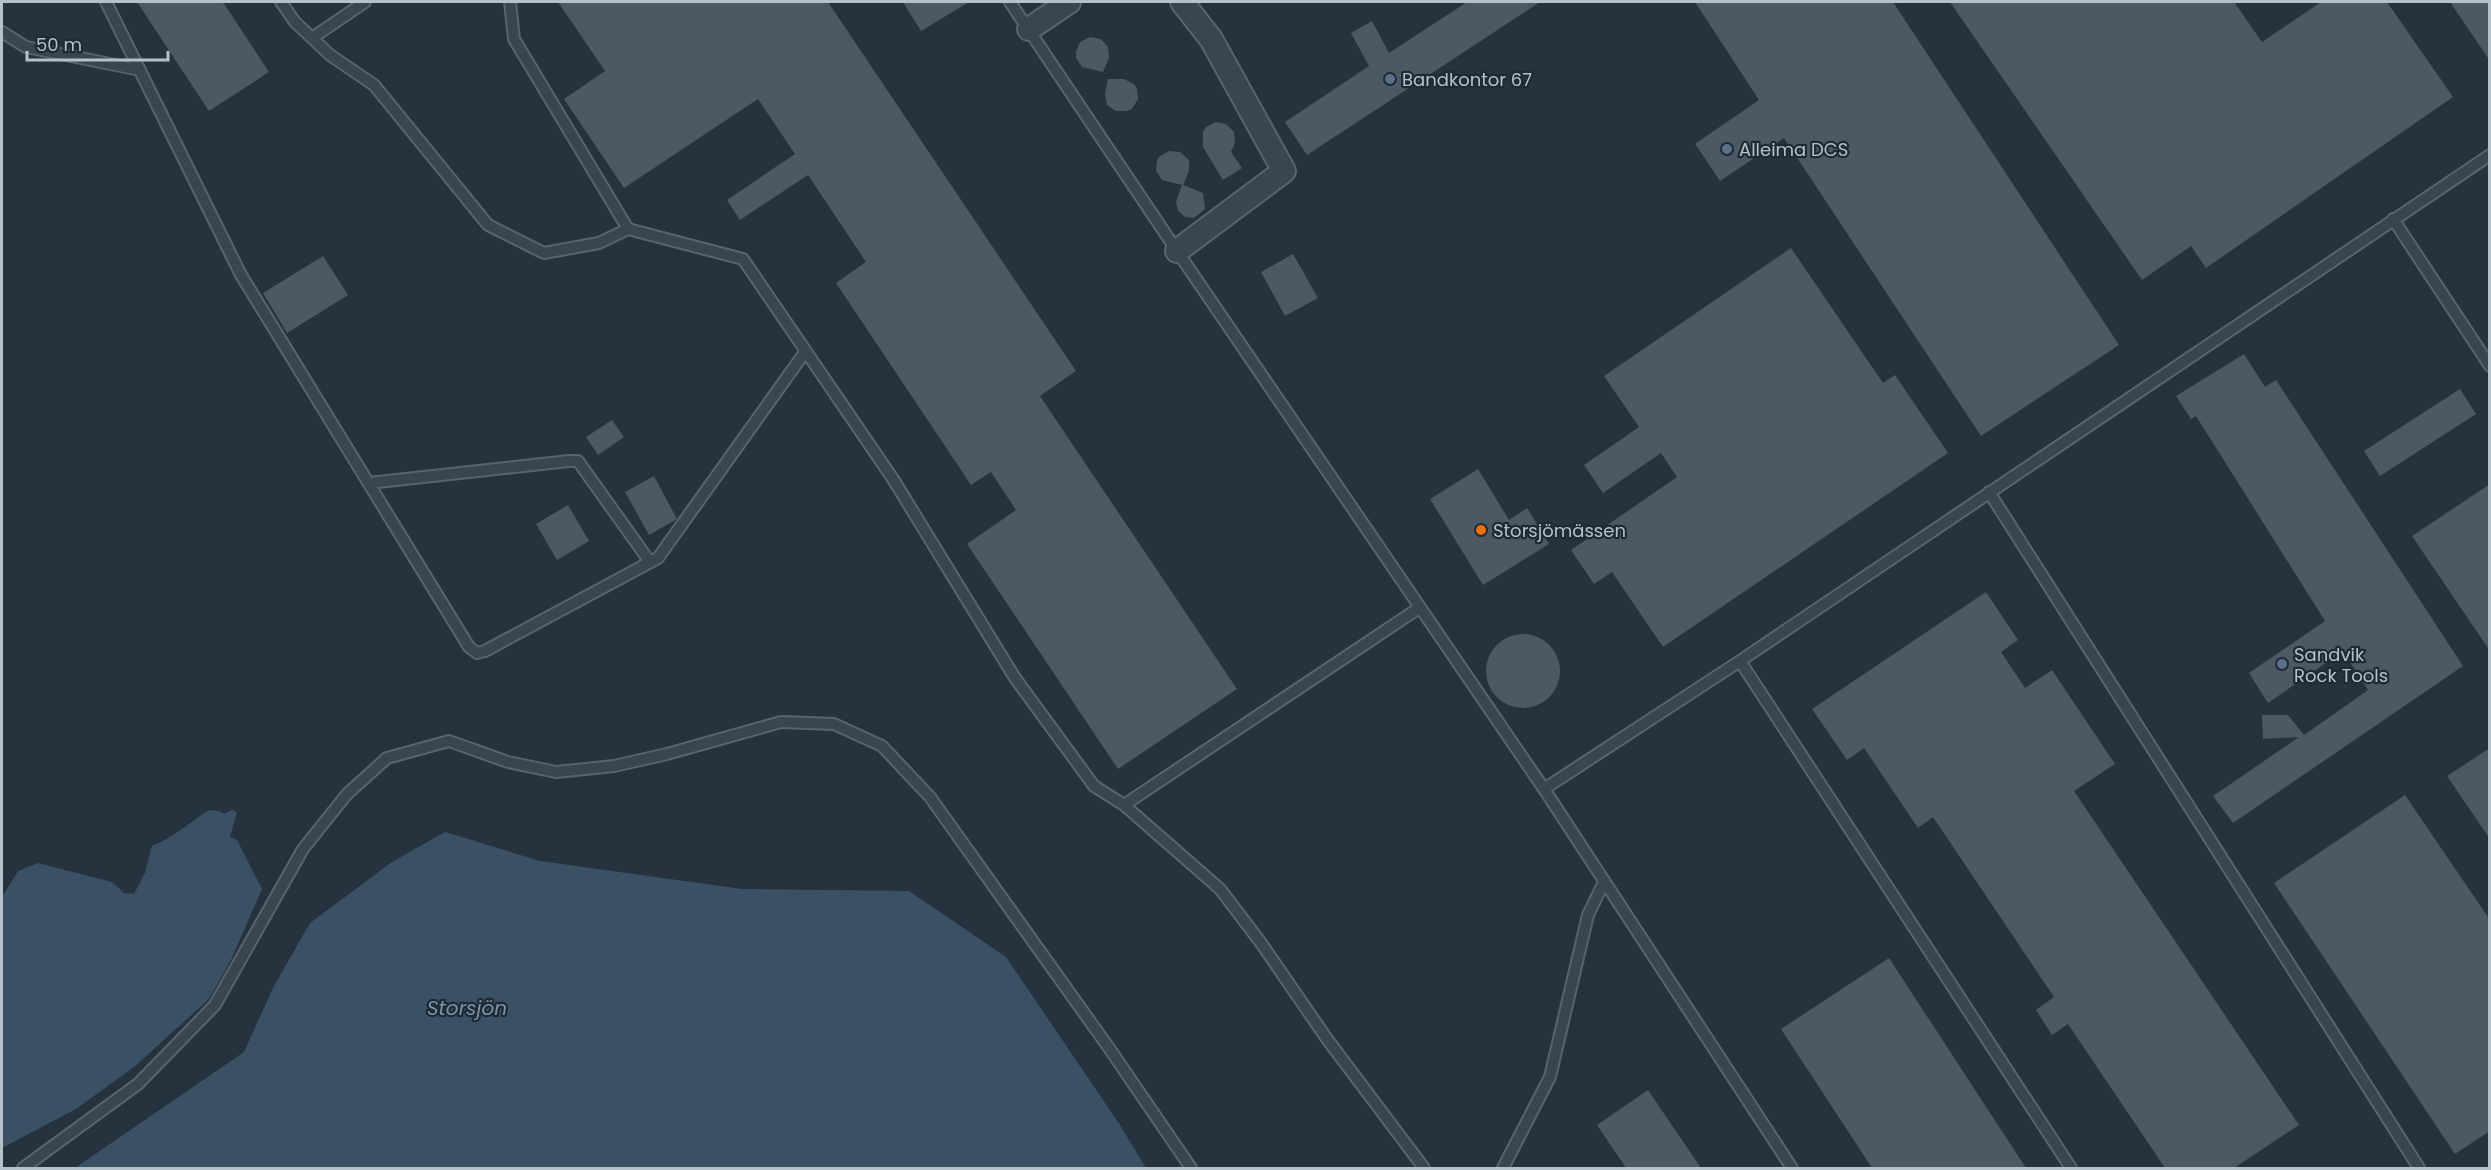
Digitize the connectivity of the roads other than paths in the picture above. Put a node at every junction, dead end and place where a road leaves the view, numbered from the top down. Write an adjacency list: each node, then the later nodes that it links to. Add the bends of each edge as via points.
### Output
1 (106, 2): 11 (lane)
2 (281, 2): 10 (lane)
3 (365, 2): 10 (lane)
4 (510, 2): 14 (lane, via 514,39)
5 (1010, 2): 8 (lane)
6 (1070, 2): 8 (street)
7 (1182, 2): 15 (street, via 1211,39 1284,171)
8 (1029, 29): 15 (lane)
9 (2, 32): 11 (lane, via 26,47)
10 (312, 38): 14 (lane, via 330,56 374,85 488,225 544,253 599,243)
11 (140, 70): 18 (lane, via 241,275)
12 (2490, 155): 13 (lane)
13 (2393, 219): 17 (lane); 19 (lane)
14 (628, 229): 16 (lane, via 742,260)
15 (1177, 251): 21 (lane)
16 (805, 352): 20 (lane, via 658,558); 24 (lane, via 893,479 1015,678 1094,786)
17 (2490, 366)
18 (369, 483): 20 (lane, via 578,461); 20 (lane, via 469,647 477,652)
19 (1989, 492): 22 (lane); 32 (lane)
20 (650, 562)
21 (1419, 608): 23 (lane); 24 (lane)
22 (1740, 661): 23 (lane); 31 (lane)
23 (1544, 789): 25 (lane)
24 (1124, 805): 28 (lane, via 1220,890)
25 (1604, 882): 29 (lane, via 1588,915 1550,1077); 30 (lane)
26 (23, 1168): 27 (lane, via 138,1084 215,1005 303,849 347,794 387,758 449,741 508,762 568,771 667,754 780,722 834,724 882,746 930,797)
27 (1191, 1168)
28 (1424, 1168)
29 (1503, 1168)
30 (1792, 1168)
31 (2071, 1168)
32 (2419, 1168)

